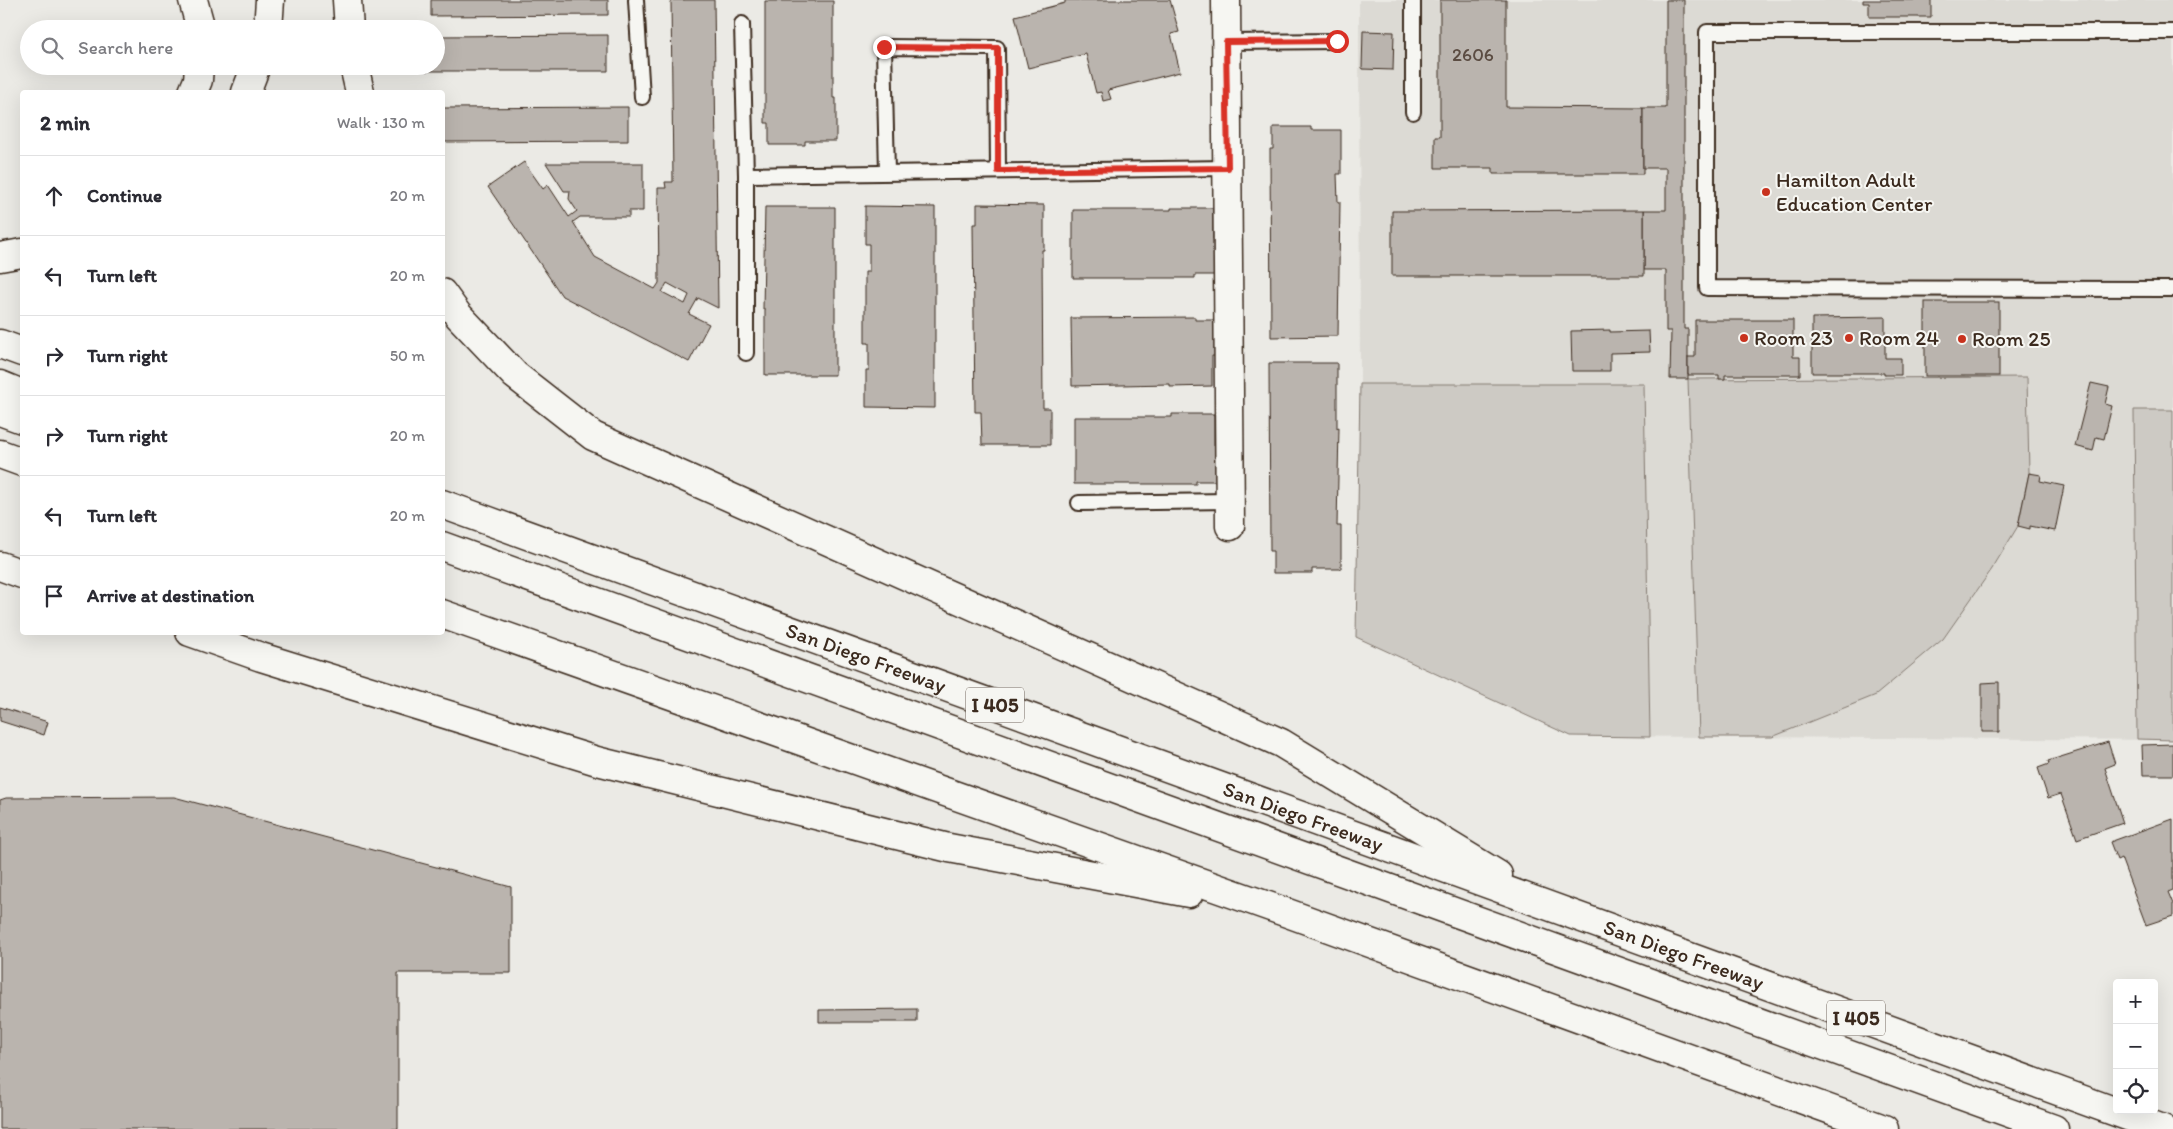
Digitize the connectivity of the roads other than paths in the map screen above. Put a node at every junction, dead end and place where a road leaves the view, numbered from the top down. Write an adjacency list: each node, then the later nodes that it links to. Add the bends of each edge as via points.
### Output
1 (193, 0): 7 (main road)
2 (270, 0): 8 (main road)
3 (348, 0): 9 (main road)
4 (636, 0): 20 (lane)
5 (1226, 0): 13 (main road)
6 (1413, 0): 21 (lane)
7 (199, 20)
8 (269, 20)
9 (349, 20)
10 (742, 24): 25 (lane)
11 (2173, 32): 28 (lane, via 1707,32 1707,288)
12 (1337, 41): 13 (lane)
13 (1226, 42): 22 (main road)
14 (198, 75): 17 (main road)
15 (253, 75): 18 (main road)
16 (356, 75): 19 (main road)
17 (194, 90)
18 (247, 90)
19 (360, 90)
20 (642, 97)
21 (1413, 112)
22 (1228, 168): 23 (lane); 41 (main road)
23 (998, 171): 24 (lane); 24 (lane, via 998,48 884,47)
24 (887, 172): 25 (lane)
25 (746, 175): 32 (lane)
26 (20, 253): 27 (main road)
27 (0, 257)
28 (2173, 289)
29 (445, 297): 47 (main road, via 458,316 514,375 593,436 1281,743)
30 (0, 344): 31 (main road)
31 (20, 351)
32 (746, 353)
33 (0, 386): 34 (main road)
34 (20, 393)
35 (0, 411): 36 (main road)
36 (20, 418)
37 (0, 454): 38 (main road)
38 (20, 461)
39 (1079, 503): 41 (lane)
40 (445, 505): 47 (main road, San Diego Freeway / I 405)
41 (1230, 513)
42 (445, 547): 50 (main road)
43 (0, 566): 44 (main road)
44 (20, 573)
45 (445, 615): 48 (main road)
46 (198, 635): 48 (main road, via 261,658 597,761 949,848)
47 (1548, 906): 51 (main road, San Diego Freeway / I 405)
48 (1282, 911): 49 (main road)
49 (1884, 1129)
50 (2054, 1129)
51 (2163, 1129)

